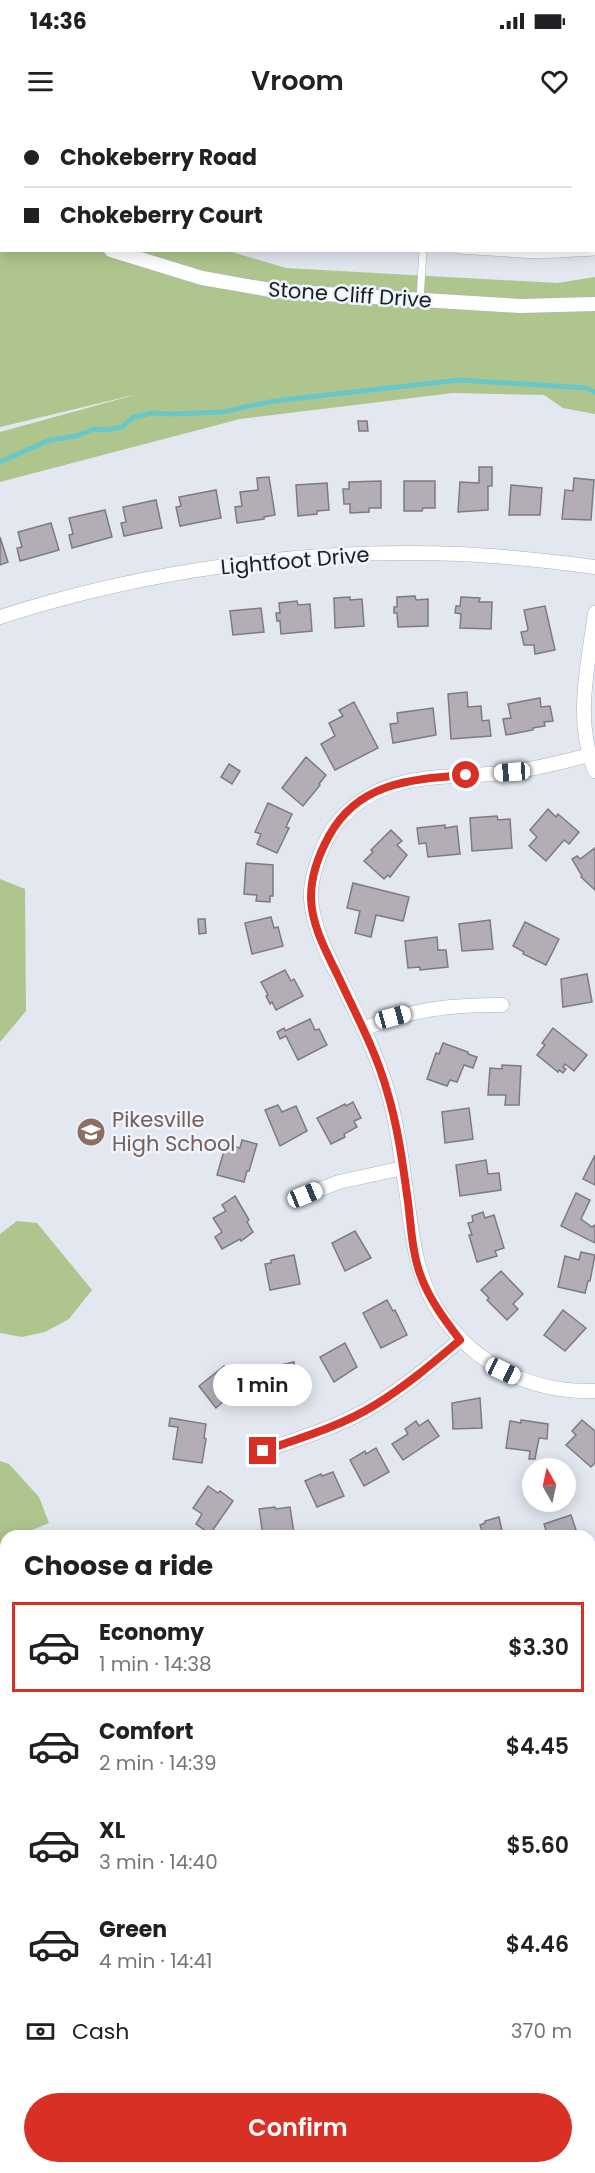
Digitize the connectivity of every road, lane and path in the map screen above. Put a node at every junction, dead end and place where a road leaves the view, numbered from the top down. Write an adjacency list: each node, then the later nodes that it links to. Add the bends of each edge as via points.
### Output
1 (115, 252): 6 (street, Stone Cliff Drive, via 224,283 276,291)
2 (423, 252): 6 (lane)
3 (527, 252): 5 (lane)
4 (595, 252): 5 (lane)
5 (561, 253)
6 (420, 300): 7 (street, Stone Cliff Drive, via 520,306)
7 (595, 304)
8 (595, 567): 10 (street, Lightfoot Drive, via 508,556 448,554 284,560 114,587)
9 (595, 614): 11 (street, via 583,697)
10 (0, 618)
11 (589, 755): 12 (street); 14 (street, via 512,772 395,783 371,793 335,825 314,874 311,898 325,950)
12 (595, 771)
13 (502, 1005): 14 (street, via 424,1009)
14 (363, 1029): 15 (street, via 387,1090)
15 (403, 1168): 16 (street, via 339,1182); 17 (street, via 420,1272 440,1314)
16 (305, 1195)
17 (460, 1340): 18 (street, via 525,1382); 19 (street, via 373,1406 308,1436)
18 (595, 1391)
19 (263, 1451)

